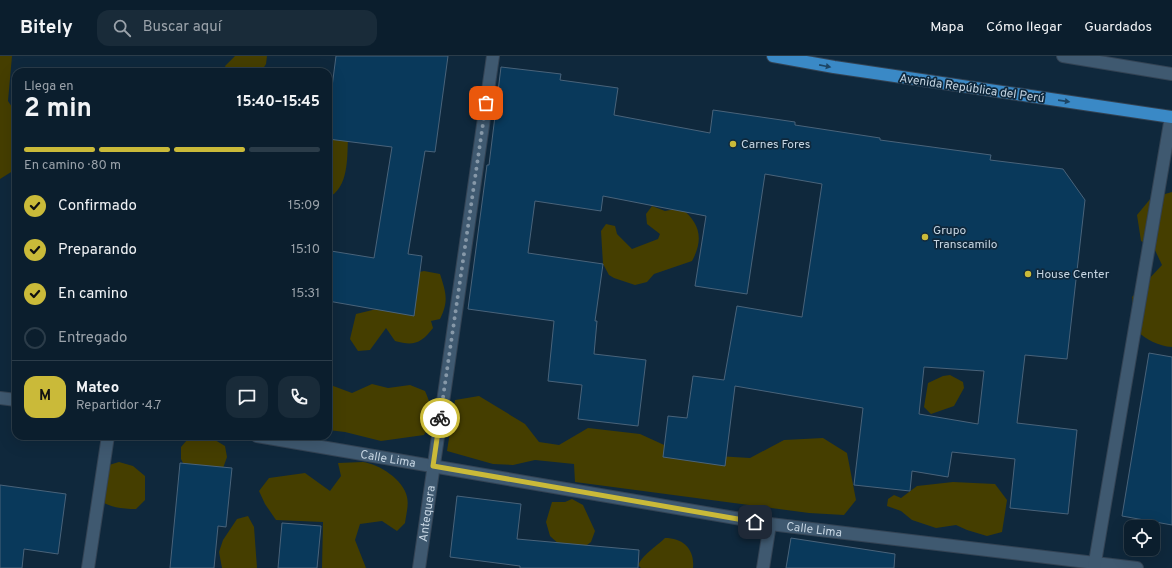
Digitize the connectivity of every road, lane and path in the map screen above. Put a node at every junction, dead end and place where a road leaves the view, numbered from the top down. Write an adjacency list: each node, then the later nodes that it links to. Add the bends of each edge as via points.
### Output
1 (492, 56): 10 (street, Antequera)
2 (772, 56): 5 (highway, Avenida República del Perú, one-way to 5)
3 (1063, 56): 4 (street)
4 (1172, 74)
5 (1172, 117): 12 (street)
6 (0, 398): 7 (street)
7 (12, 400)
8 (107, 440): 13 (street)
9 (280, 440): 10 (street, Calle Lima)
10 (433, 466): 11 (street, Calle Lima); 14 (street, Antequera)
11 (770, 524): 12 (street, Calle Lima); 15 (street)
12 (1094, 565): 16 (street, Calle Lima)
13 (88, 568)
14 (419, 568)
15 (763, 568)
16 (1137, 568)

